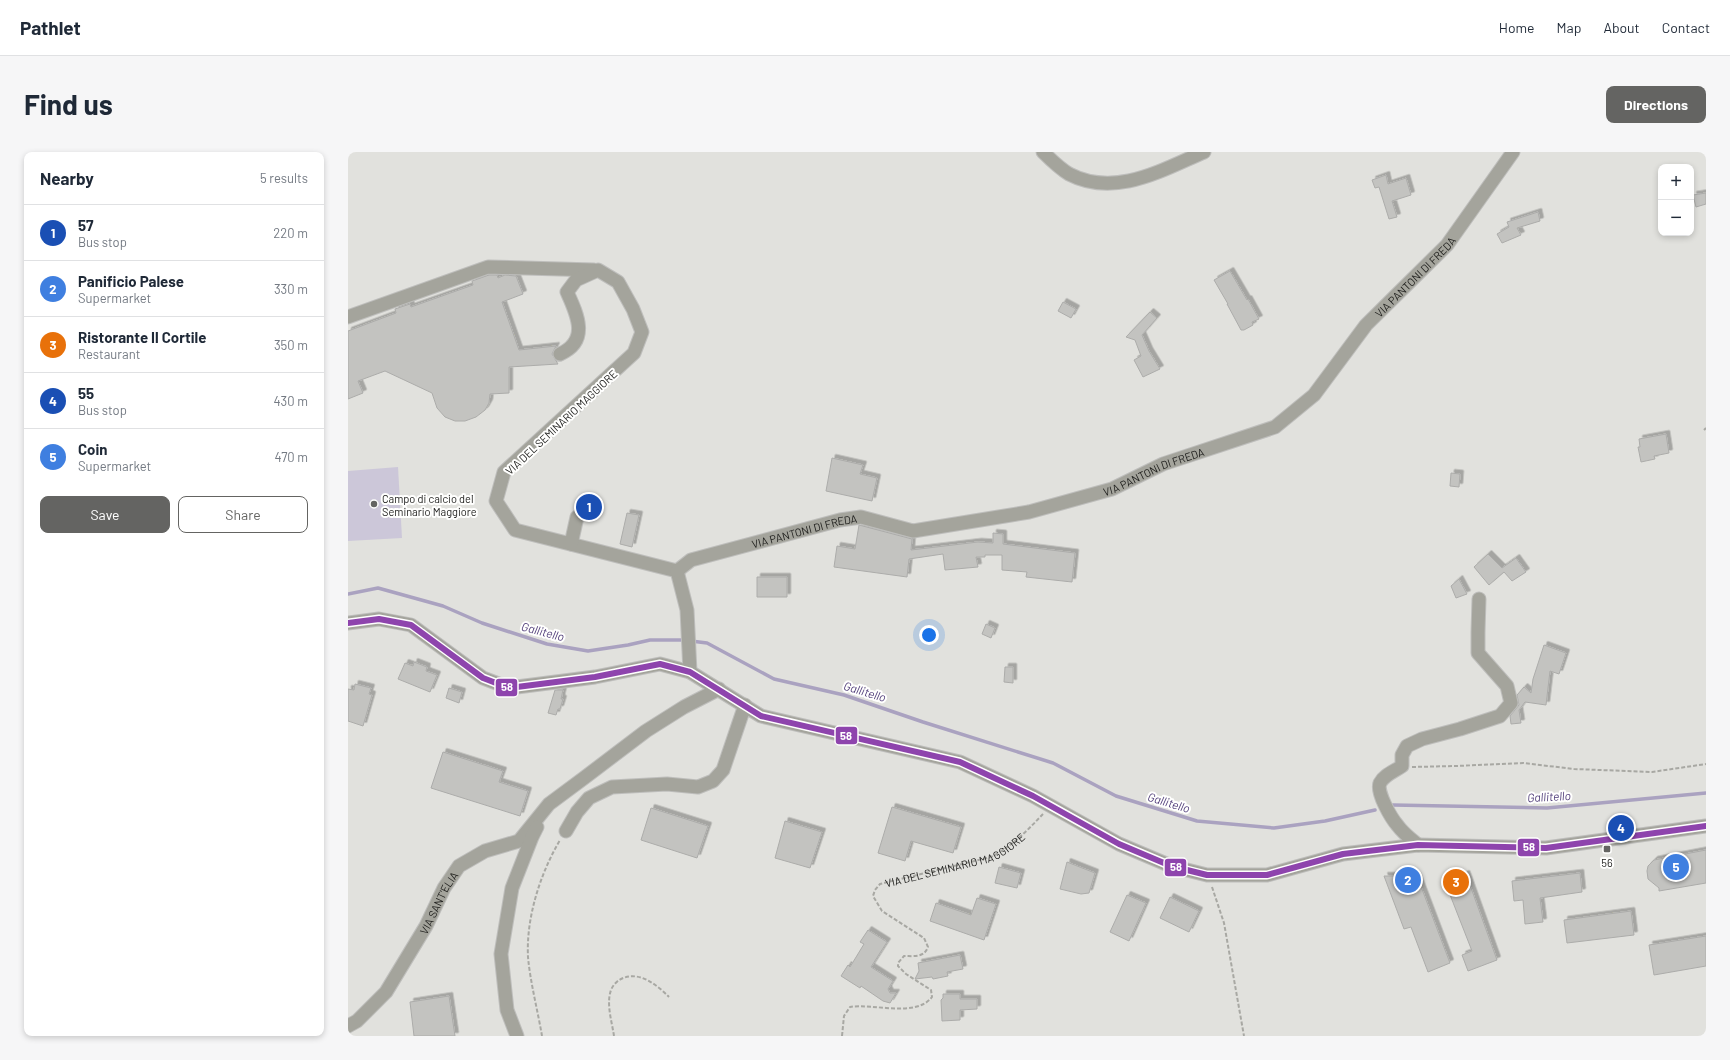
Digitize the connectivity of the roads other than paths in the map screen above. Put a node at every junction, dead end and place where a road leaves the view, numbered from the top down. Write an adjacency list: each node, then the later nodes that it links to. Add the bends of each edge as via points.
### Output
1 (1043, 152): 2 (street, via 1069,174 1089,181 1119,183 1147,177)
2 (1204, 152)
3 (1513, 152): 9 (street, VIA PANTONI DI FREDA, via 1447,245 1366,325 1314,395 1274,427 1163,464 1112,489 1029,512 913,531 861,517 840,520 691,560)
4 (598, 270): 5 (street, via 488,267); 6 (street, via 576,280 567,292 579,326 578,337 569,350); 8 (street, VIA DEL SEMINARIO MAGGIORE, via 618,282 633,308 642,332 634,353 504,472 496,501 515,530)
5 (348, 317)
6 (560, 354)
7 (577, 517): 8 (street)
8 (571, 544): 9 (street, VIA DEL SEMINARIO MAGGIORE)
9 (677, 571): 12 (street, via 687,610)
10 (1480, 599): 18 (street, via 1478,653 1507,686 1511,703 1500,716 1422,738 1407,746 1402,755 1402,766 1383,779 1379,785 1388,811 1398,827)
11 (348, 623): 12 (street, via 378,618 411,625 483,678 509,688 595,677 660,664)
12 (690, 668): 13 (street)
13 (719, 689): 14 (street); 15 (street, VIA SANT'ELIA, via 646,731)
14 (745, 705): 17 (street, via 723,770 713,781 698,787 668,784 612,787 589,798); 18 (street, via 761,716 960,762 1051,806 1119,844 1171,866 1207,874 1266,875 1343,854)
15 (550, 804): 19 (street, VIA SANT'ELIA, via 519,841 485,852 460,866 444,888 426,926 386,992 357,1021); 20 (street, VIA SANT'ELIA, via 532,837 512,888 501,954 507,1010)
16 (1706, 826): 18 (street, via 1546,848)
17 (566, 831)
18 (1418, 846)
19 (348, 1026)
20 (517, 1036)

